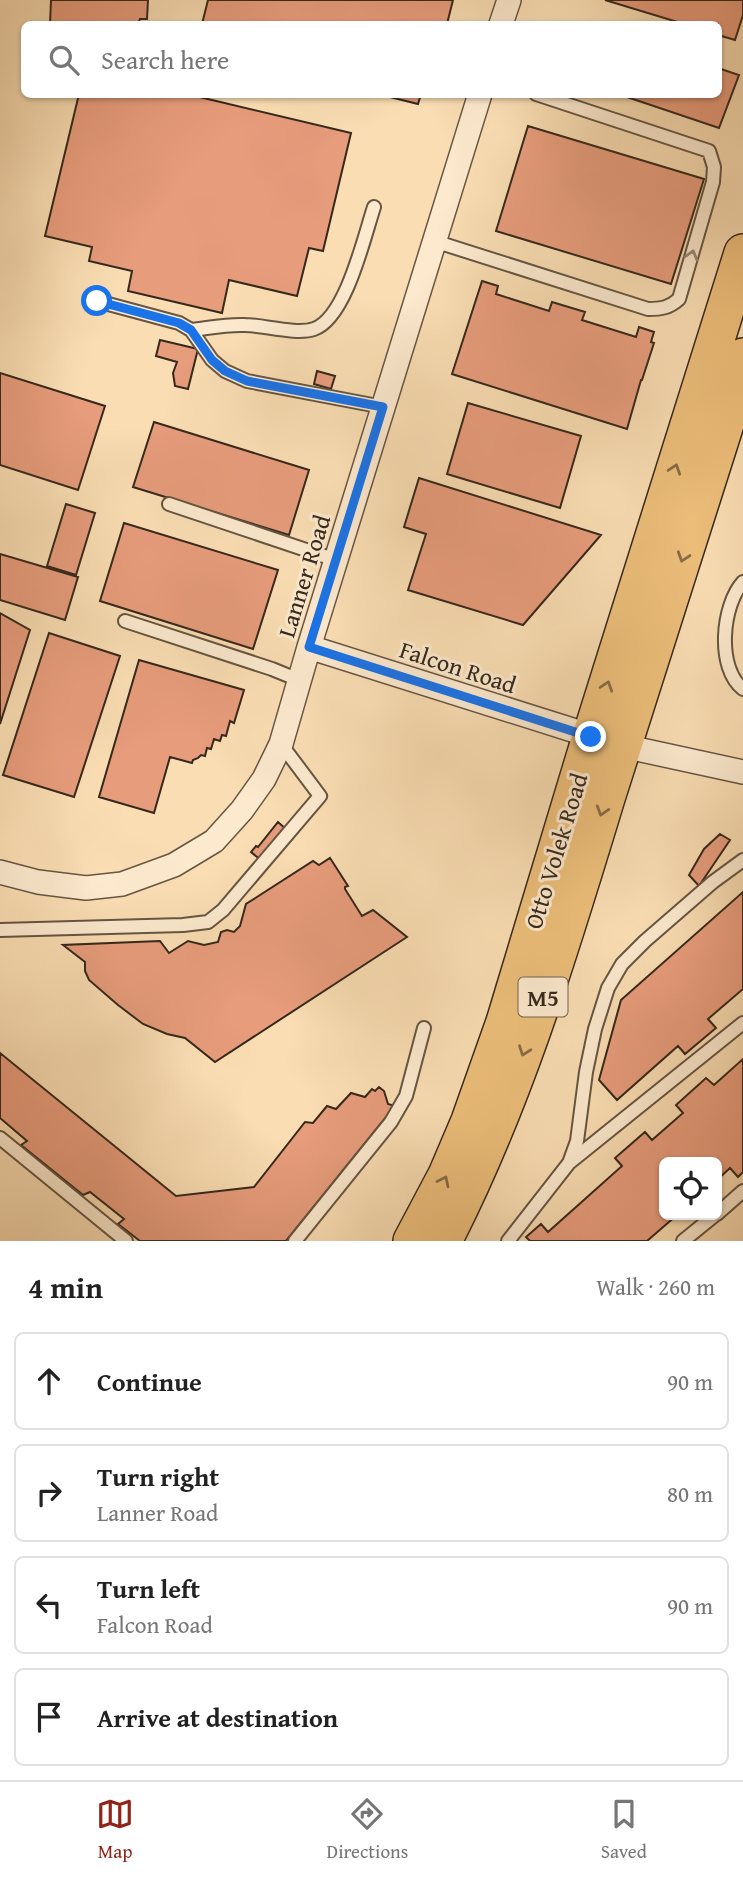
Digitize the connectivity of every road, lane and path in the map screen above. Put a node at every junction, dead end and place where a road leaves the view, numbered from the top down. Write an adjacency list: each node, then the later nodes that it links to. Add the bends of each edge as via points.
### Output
1 (509, 0): 2 (street)
2 (503, 21)
3 (479, 98): 6 (street, Lanner Road)
4 (548, 98): 6 (lane, one-way to 4, via 648,309 670,306 679,299 713,183 709,152)
5 (374, 207): 9 (lane, via 349,283 326,322 313,330 232,324)
6 (435, 242): 11 (street, Lanner Road)
7 (743, 253): 20 (main road, Otto Volek Road / M5, one-way to 7)
8 (97, 301): 9 (lane)
9 (191, 330): 11 (lane, via 212,360 247,381)
10 (743, 358): 20 (main road, Otto Volek Road / M5, one-way to 20, via 733,398)
11 (383, 407): 13 (street, Lanner Road)
12 (169, 504): 13 (lane)
13 (336, 560): 17 (street, Lanner Road)
14 (743, 574): 15 (lane)
15 (740, 585): 19 (lane, via 730,606 724,651)
16 (125, 621): 18 (lane)
17 (309, 647): 18 (street, Lanner Road); 20 (street, Falcon Road)
18 (299, 680): 21 (street, Lanner Road)
19 (743, 689)
20 (607, 741): 22 (street, Falcon Road); 35 (main road, Otto Volek Road / M5, one-way to 20, via 470,1121); 36 (main road, Otto Volek Road / M5, one-way to 36, via 556,962 490,1141)
21 (281, 744): 24 (street, Lanner Road, via 242,810 214,841 174,864 122,884 86,888); 25 (lane, via 320,796 208,922)
22 (743, 772)
23 (743, 860): 29 (lane, via 622,964 608,988 595,1029 577,1141)
24 (2, 877)
25 (1, 929)
26 (743, 1023): 29 (lane)
27 (424, 1028): 34 (lane, via 406,1096 391,1122)
28 (0, 1138): 33 (lane)
29 (569, 1163): 37 (lane)
30 (743, 1191): 31 (lane)
31 (722, 1209)
32 (709, 1220): 38 (lane)
33 (126, 1241)
34 (295, 1241)
35 (412, 1241)
36 (443, 1241)
37 (508, 1241)
38 (683, 1241)

